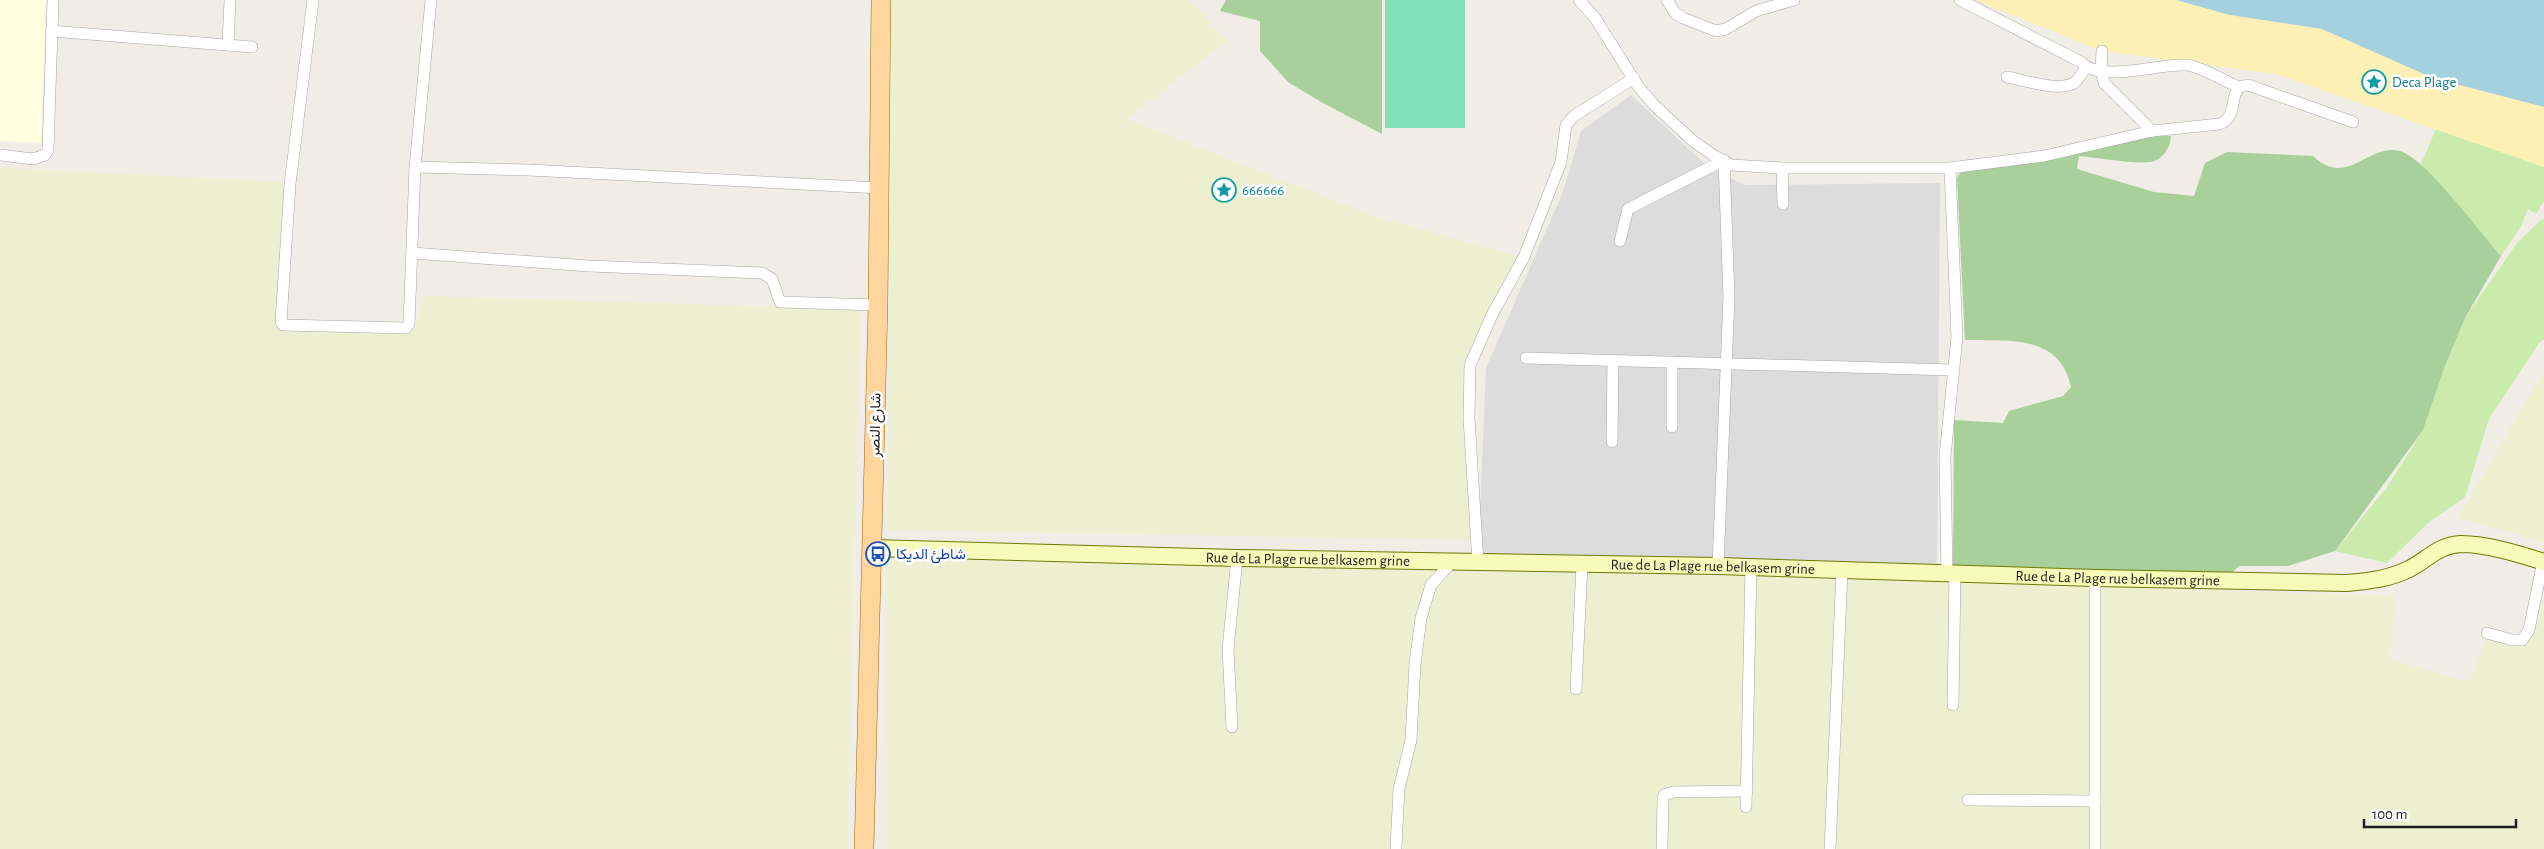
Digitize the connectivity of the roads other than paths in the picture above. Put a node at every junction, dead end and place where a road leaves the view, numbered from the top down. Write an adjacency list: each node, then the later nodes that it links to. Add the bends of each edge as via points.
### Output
1 (53, 0): 10 (street)
2 (230, 0): 11 (street)
3 (313, 0): 29 (street, via 290,184 281,322 283,325 406,328 409,324)
4 (432, 0): 23 (street)
5 (881, 0): 26 (main road, شارع النصر)
6 (1579, 0): 17 (street, via 1595,18)
7 (1667, 0): 8 (street, via 1675,13 1716,31 1726,29 1756,11)
8 (1794, 0)
9 (1960, 0): 14 (street)
10 (52, 31): 11 (street); 21 (street, via 48,150 45,155 33,159)
11 (228, 45): 12 (street)
12 (252, 47)
13 (2102, 51): 15 (street)
14 (2086, 67): 15 (street); 16 (street, via 2074,83 2065,86 2047,86)
15 (2101, 70): 18 (street, via 2121,72 2188,65); 20 (street, via 2104,83)
16 (2007, 77)
17 (1634, 78): 22 (street, via 1654,105 1673,123 1712,155); 42 (street, via 1574,116 1566,125 1561,162 1524,257 1470,365 1468,418)
18 (2239, 87): 19 (street, via 2248,85); 20 (street, via 2234,92 2232,114 2228,120 2220,124)
19 (2353, 122)
20 (2152, 131): 25 (street, via 2044,156)
21 (0, 155)
22 (1724, 160): 24 (street, via 1740,167); 28 (street, via 1628,209); 34 (street, via 1729,297)
23 (416, 167): 26 (street); 29 (street)
24 (1782, 168): 25 (street); 27 (street)
25 (1950, 168): 35 (street, via 1957,337)
26 (880, 188): 30 (main road, شارع النصر)
27 (1784, 204)
28 (1620, 240)
29 (412, 253): 30 (street, via 589,266 762,273 772,279 780,302)
30 (878, 305): 38 (main road, شارع النصر)
31 (1526, 358): 32 (street)
32 (1612, 360): 33 (street); 37 (street)
33 (1672, 362): 34 (street); 36 (street)
34 (1727, 364): 35 (street); 44 (street)
35 (1953, 370): 47 (street, via 1945,456)
36 (1672, 427)
37 (1612, 442)
38 (872, 548): 39 (street, Rue de La Plage rue belkasem grine); 58 (main road, شارع النصر)
39 (1237, 558): 41 (street, Rue de La Plage rue belkasem grine); 52 (street, via 1228,649)
40 (2544, 562): 48 (street, Rue de La Plage rue belkasem grine, via 2460,544 2433,552 2411,568 2380,580 2346,583); 49 (street, via 2529,630 2522,640)
41 (1451, 563): 42 (street, Rue de La Plage rue belkasem grine); 57 (street, via 1431,585 1421,618 1411,740 1399,789)
42 (1478, 563): 43 (street, Rue de La Plage rue belkasem grine)
43 (1582, 565): 44 (street, Rue de La Plage rue belkasem grine); 50 (street)
44 (1718, 566): 45 (street, Rue de La Plage rue belkasem grine)
45 (1750, 567): 46 (street, Rue de La Plage rue belkasem grine); 53 (street)
46 (1842, 570): 47 (street, Rue de La Plage rue belkasem grine); 60 (street)
47 (1951, 574): 48 (street, Rue de La Plage rue belkasem grine); 51 (street)
48 (2095, 578): 55 (street)
49 (2486, 633)
50 (1576, 688)
51 (1952, 705)
52 (1232, 727)
53 (1747, 791): 56 (street); 59 (street, via 1673,792 1664,795)
54 (1968, 800): 55 (street)
55 (2095, 801): 61 (street)
56 (1746, 807)
57 (1396, 847)
58 (864, 849)
59 (1662, 849)
60 (1830, 849)
61 (2095, 849)

